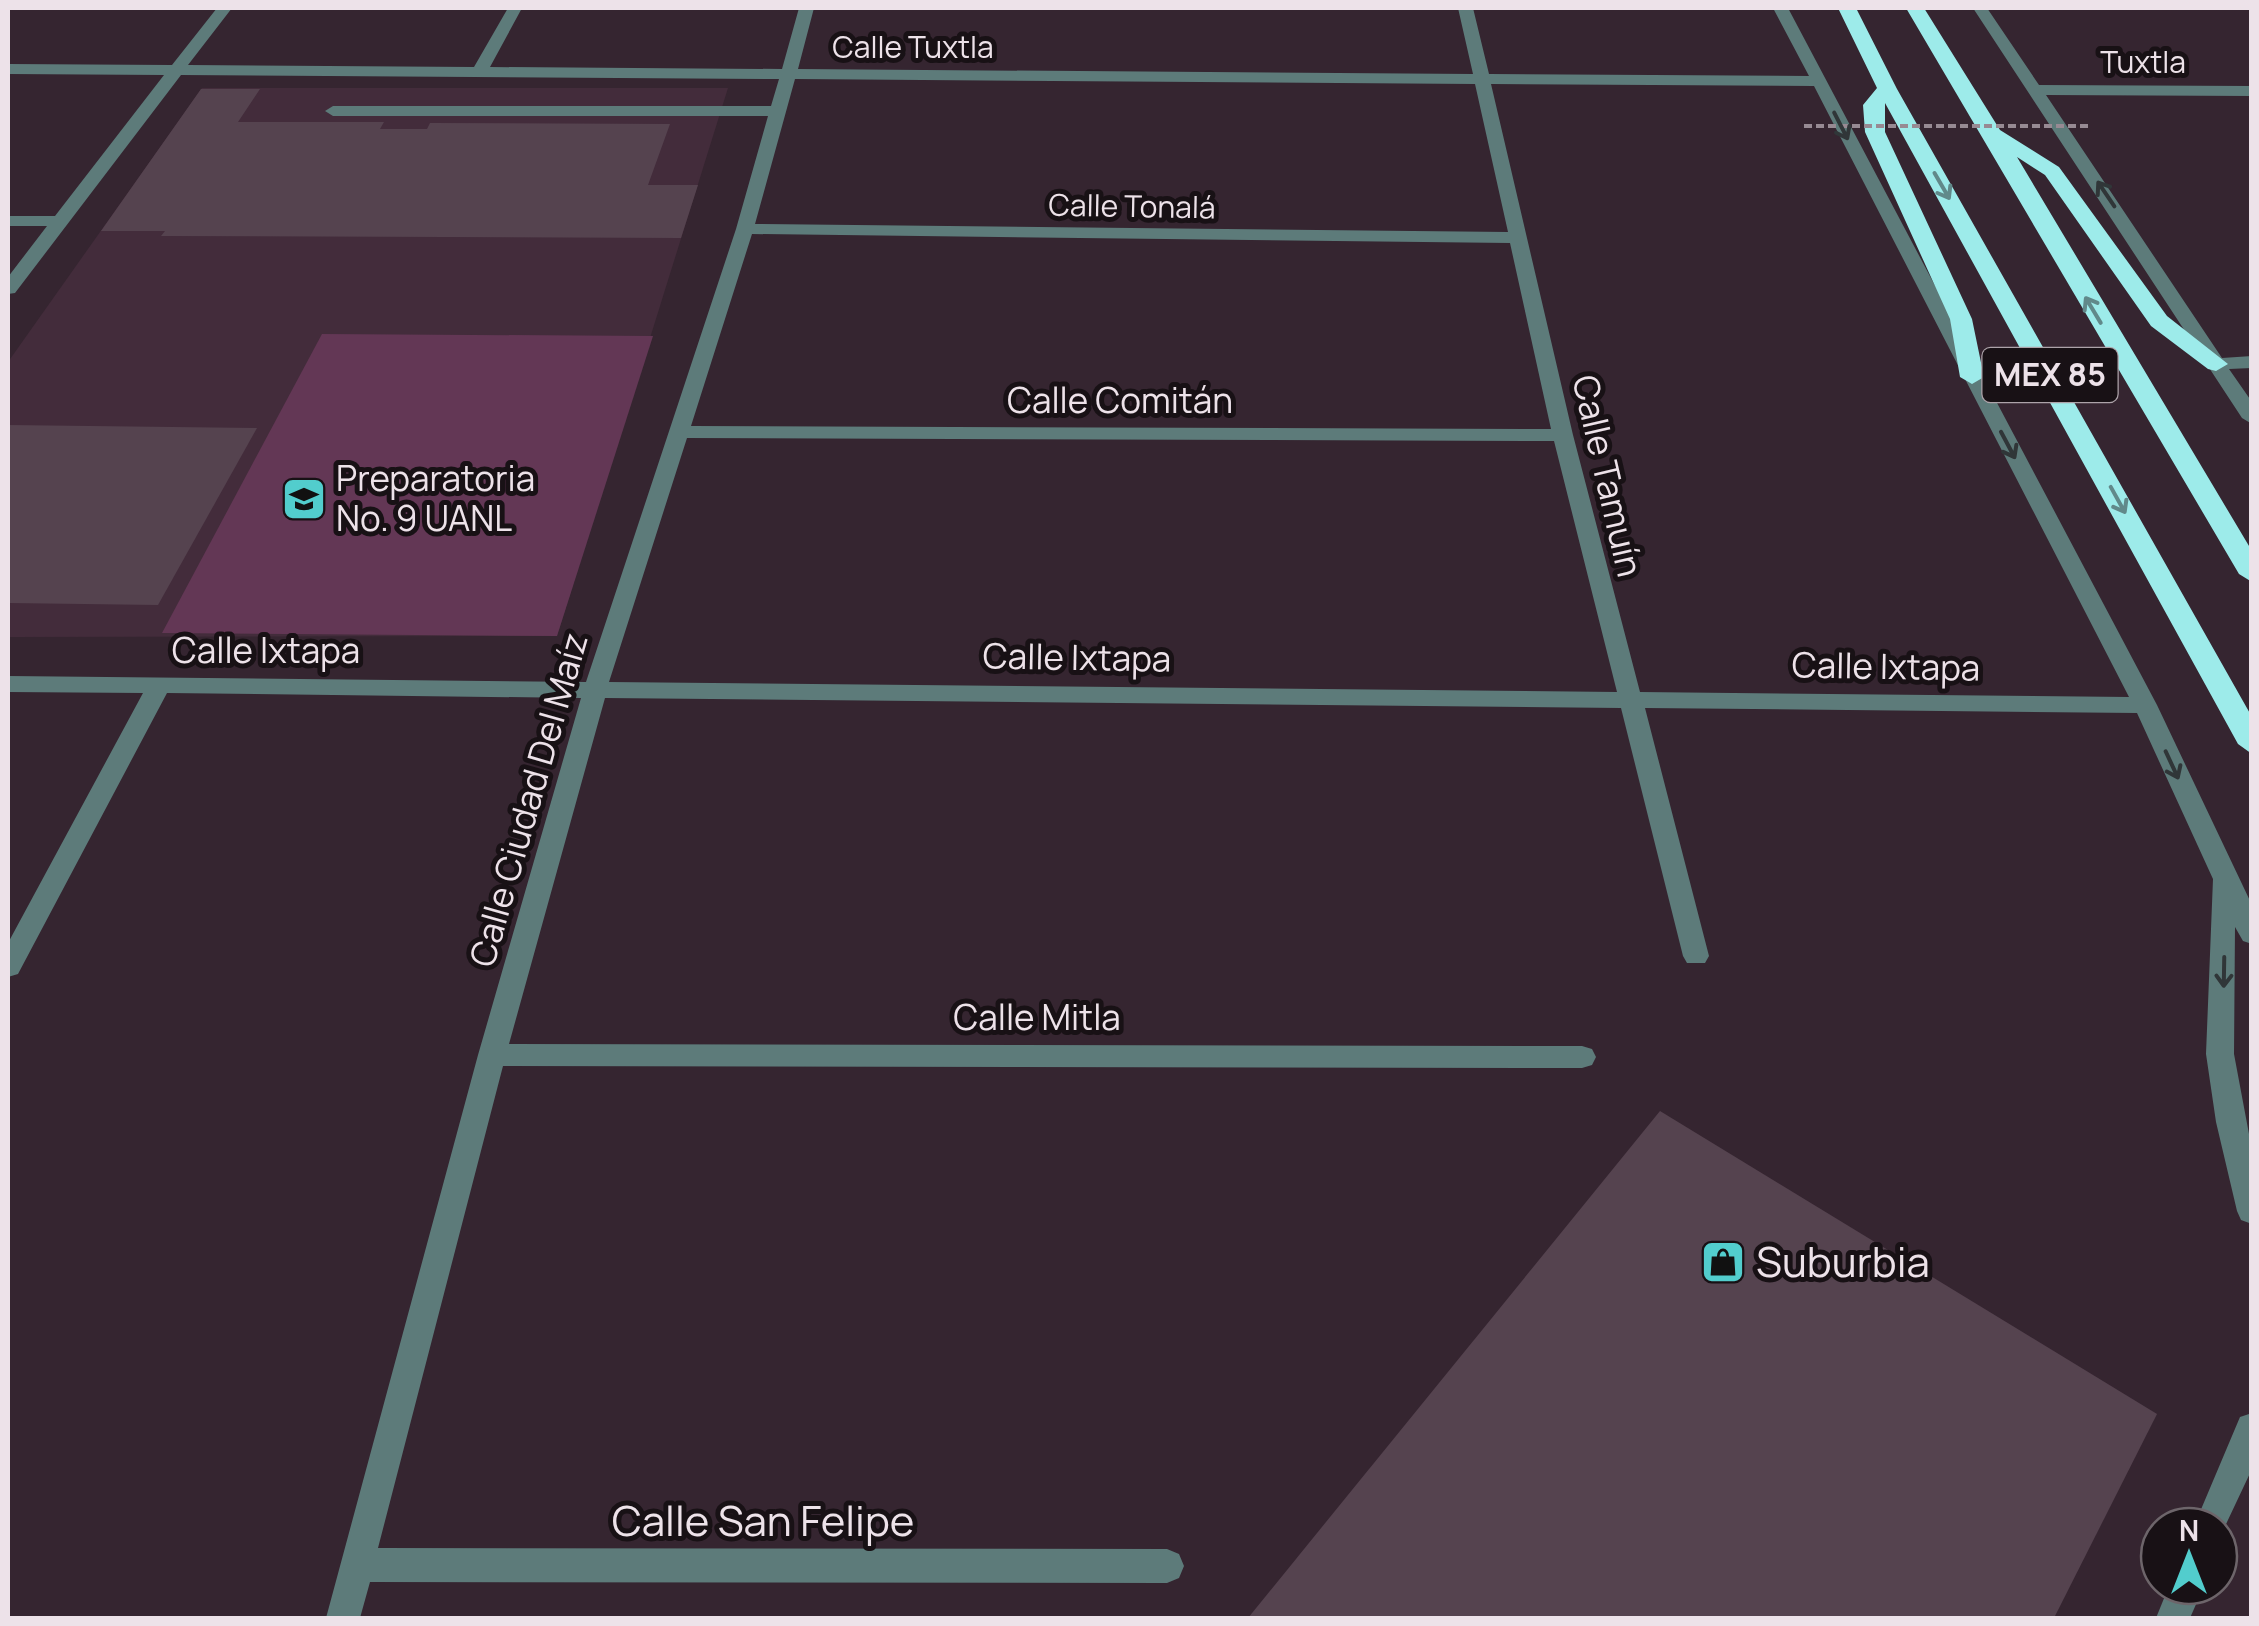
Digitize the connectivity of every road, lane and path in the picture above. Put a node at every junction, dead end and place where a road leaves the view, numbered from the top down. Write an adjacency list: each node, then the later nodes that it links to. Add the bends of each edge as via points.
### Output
1 (224, 8): 10 (street)
2 (515, 8): 11 (street)
3 (807, 8): 12 (street, Calle Ciudad Del Maíz)
4 (1466, 8): 13 (street, Calle Tamuín)
5 (1781, 8): 14 (street)
6 (1847, 8): 15 (highway, MEX 85)
7 (1915, 8): 22 (highway, MEX 85)
8 (1980, 8): 16 (street)
9 (8, 69): 10 (street, Calle Tuxtla)
10 (175, 71): 11 (street, Calle Tuxtla); 24 (street)
11 (480, 72): 12 (street, Calle Tuxtla)
12 (786, 75): 13 (street, Calle Tuxtla); 19 (street, Calle Ciudad Del Maíz)
13 (1484, 79): 14 (street, Calle Tuxtla); 26 (street, Calle Tamuín)
14 (1818, 82): 30 (street, one-way to 30)
15 (1887, 89): 30 (highway, via 1873,105 1875,132 1961,318); 40 (highway, MEX 85, one-way to 40)
16 (2035, 90): 17 (street, Tuxtla); 29 (street, one-way to 16)
17 (2252, 92)
18 (332, 110): 19 (street)
19 (776, 111): 25 (street, Calle Ciudad Del Maíz)
20 (1804, 126): 21 (path, bridge)
21 (2092, 126)
22 (1996, 134): 29 (highway, via 2052,171 2159,321); 34 (highway, MEX 85, one-way to 22)
23 (8, 221): 24 (street)
24 (60, 221): 27 (street)
25 (745, 229): 26 (street, Calle Tonalá); 32 (street, Calle Ciudad Del Maíz)
26 (1519, 238): 33 (street, Calle Tamuín)
27 (8, 289)
28 (2252, 362): 29 (street)
29 (2216, 364): 31 (street)
30 (1972, 377): 39 (street, one-way to 39)
31 (2252, 418)
32 (676, 432): 33 (street, Calle Comitán); 37 (street, Calle Ciudad Del Maíz)
33 (1563, 436): 38 (street, Calle Tamuín)
34 (2252, 574)
35 (8, 684): 36 (street, Calle Ixtapa)
36 (159, 686): 37 (street, Calle Ixtapa); 44 (street)
37 (596, 687): 38 (street, Calle Ixtapa); 45 (street, Calle Ciudad Del Maíz)
38 (1628, 699): 39 (street, Calle Ixtapa); 43 (street, Calle Tamuín)
39 (2145, 705): 41 (street, one-way to 41)
40 (2252, 744)
41 (2223, 875): 42 (street); 47 (street, one-way to 47, via 2220,1054)
42 (2252, 934)
43 (1696, 956)
44 (8, 967)
45 (492, 1056): 46 (street, Calle Mitla); 50 (street, Calle Ciudad Del Maíz)
46 (1582, 1057)
47 (2252, 1211)
48 (2252, 1428): 49 (street)
49 (2219, 1506)
50 (358, 1565): 51 (street, Calle San Felipe); 52 (street, Calle Ciudad Del Maíz)
51 (1167, 1566)
52 (343, 1618)

